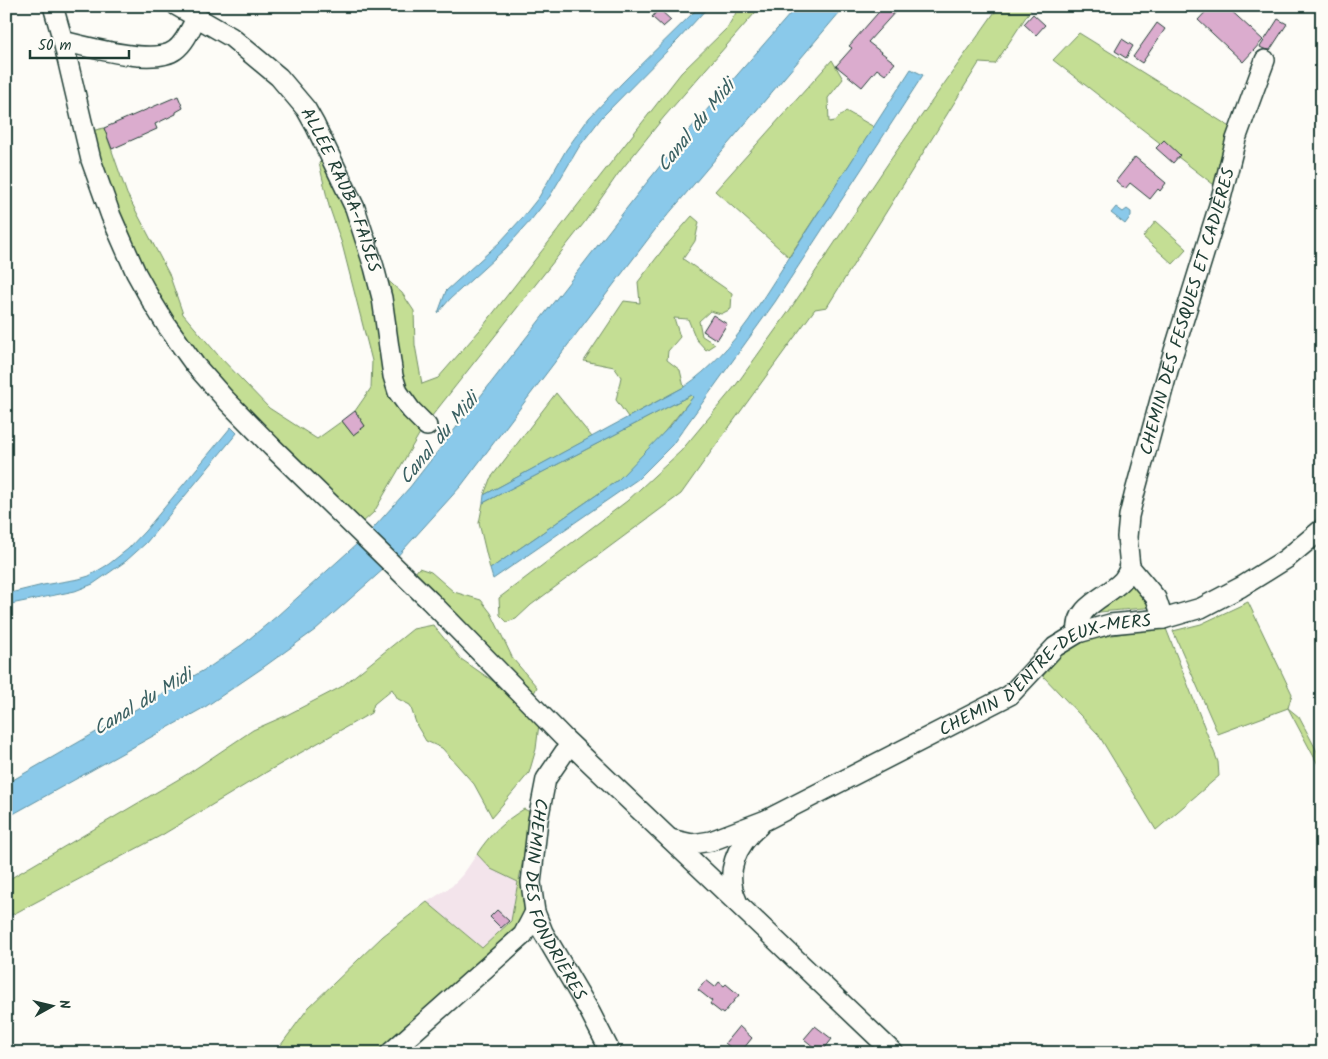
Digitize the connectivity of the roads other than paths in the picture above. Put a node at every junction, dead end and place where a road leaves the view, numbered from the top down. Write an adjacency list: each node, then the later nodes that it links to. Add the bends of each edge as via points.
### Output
1 (53, 6): 4 (street)
2 (177, 6): 3 (street, ALLÉE RAUBA-FAÏSES)
3 (196, 18): 4 (street, via 175,51 161,56 107,51); 6 (street, ALLÉE RAUBA-FAÏSES, via 231,37 279,77 306,109 355,208 382,298 398,392)
4 (63, 41): 11 (street, via 84,133 100,187 123,245 155,307 195,365 226,400)
5 (1265, 60): 8 (street, CHEMIN DES FESQUES ET CADIÈRES, via 1236,139 1138,482 1127,537)
6 (427, 426)
7 (1322, 529): 9 (street, CHEMIN D'ENTRE-DEUX-MERS, via 1286,559 1241,587 1200,608)
8 (1130, 567): 9 (street, via 1156,598); 10 (street, via 1124,580 1081,613)
9 (1162, 619): 10 (street, CHEMIN D'ENTRE-DEUX-MERS, via 1110,624)
10 (1078, 633): 12 (street, CHEMIN D'ENTRE-DEUX-MERS, via 1055,647 1010,695)
11 (570, 744): 14 (street); 18 (street, CHEMIN DES FONDRIÈRES, via 546,779 531,883)
12 (766, 820): 13 (street, CHEMIN D'ENTRE-DEUX-MERS); 15 (street, CHEMIN D'ENTRE-DEUX-MERS, via 749,835)
13 (735, 833): 14 (street, CHEMIN D'ENTRE-DEUX-MERS, via 692,844); 16 (street, CHEMIN D'ENTRE-DEUX-MERS, via 718,844 707,858)
14 (670, 839): 16 (street)
15 (737, 854): 16 (street, CHEMIN D'ENTRE-DEUX-MERS, via 726,868 714,874); 17 (street, CHEMIN D'ENTRE-DEUX-MERS, via 732,874)
16 (705, 872): 17 (street)
17 (736, 901): 21 (street)
18 (535, 912): 19 (street, via 523,935); 20 (street, CHEMIN DES FONDRIÈRES)
19 (390, 1053)
20 (611, 1053)
21 (894, 1053)

